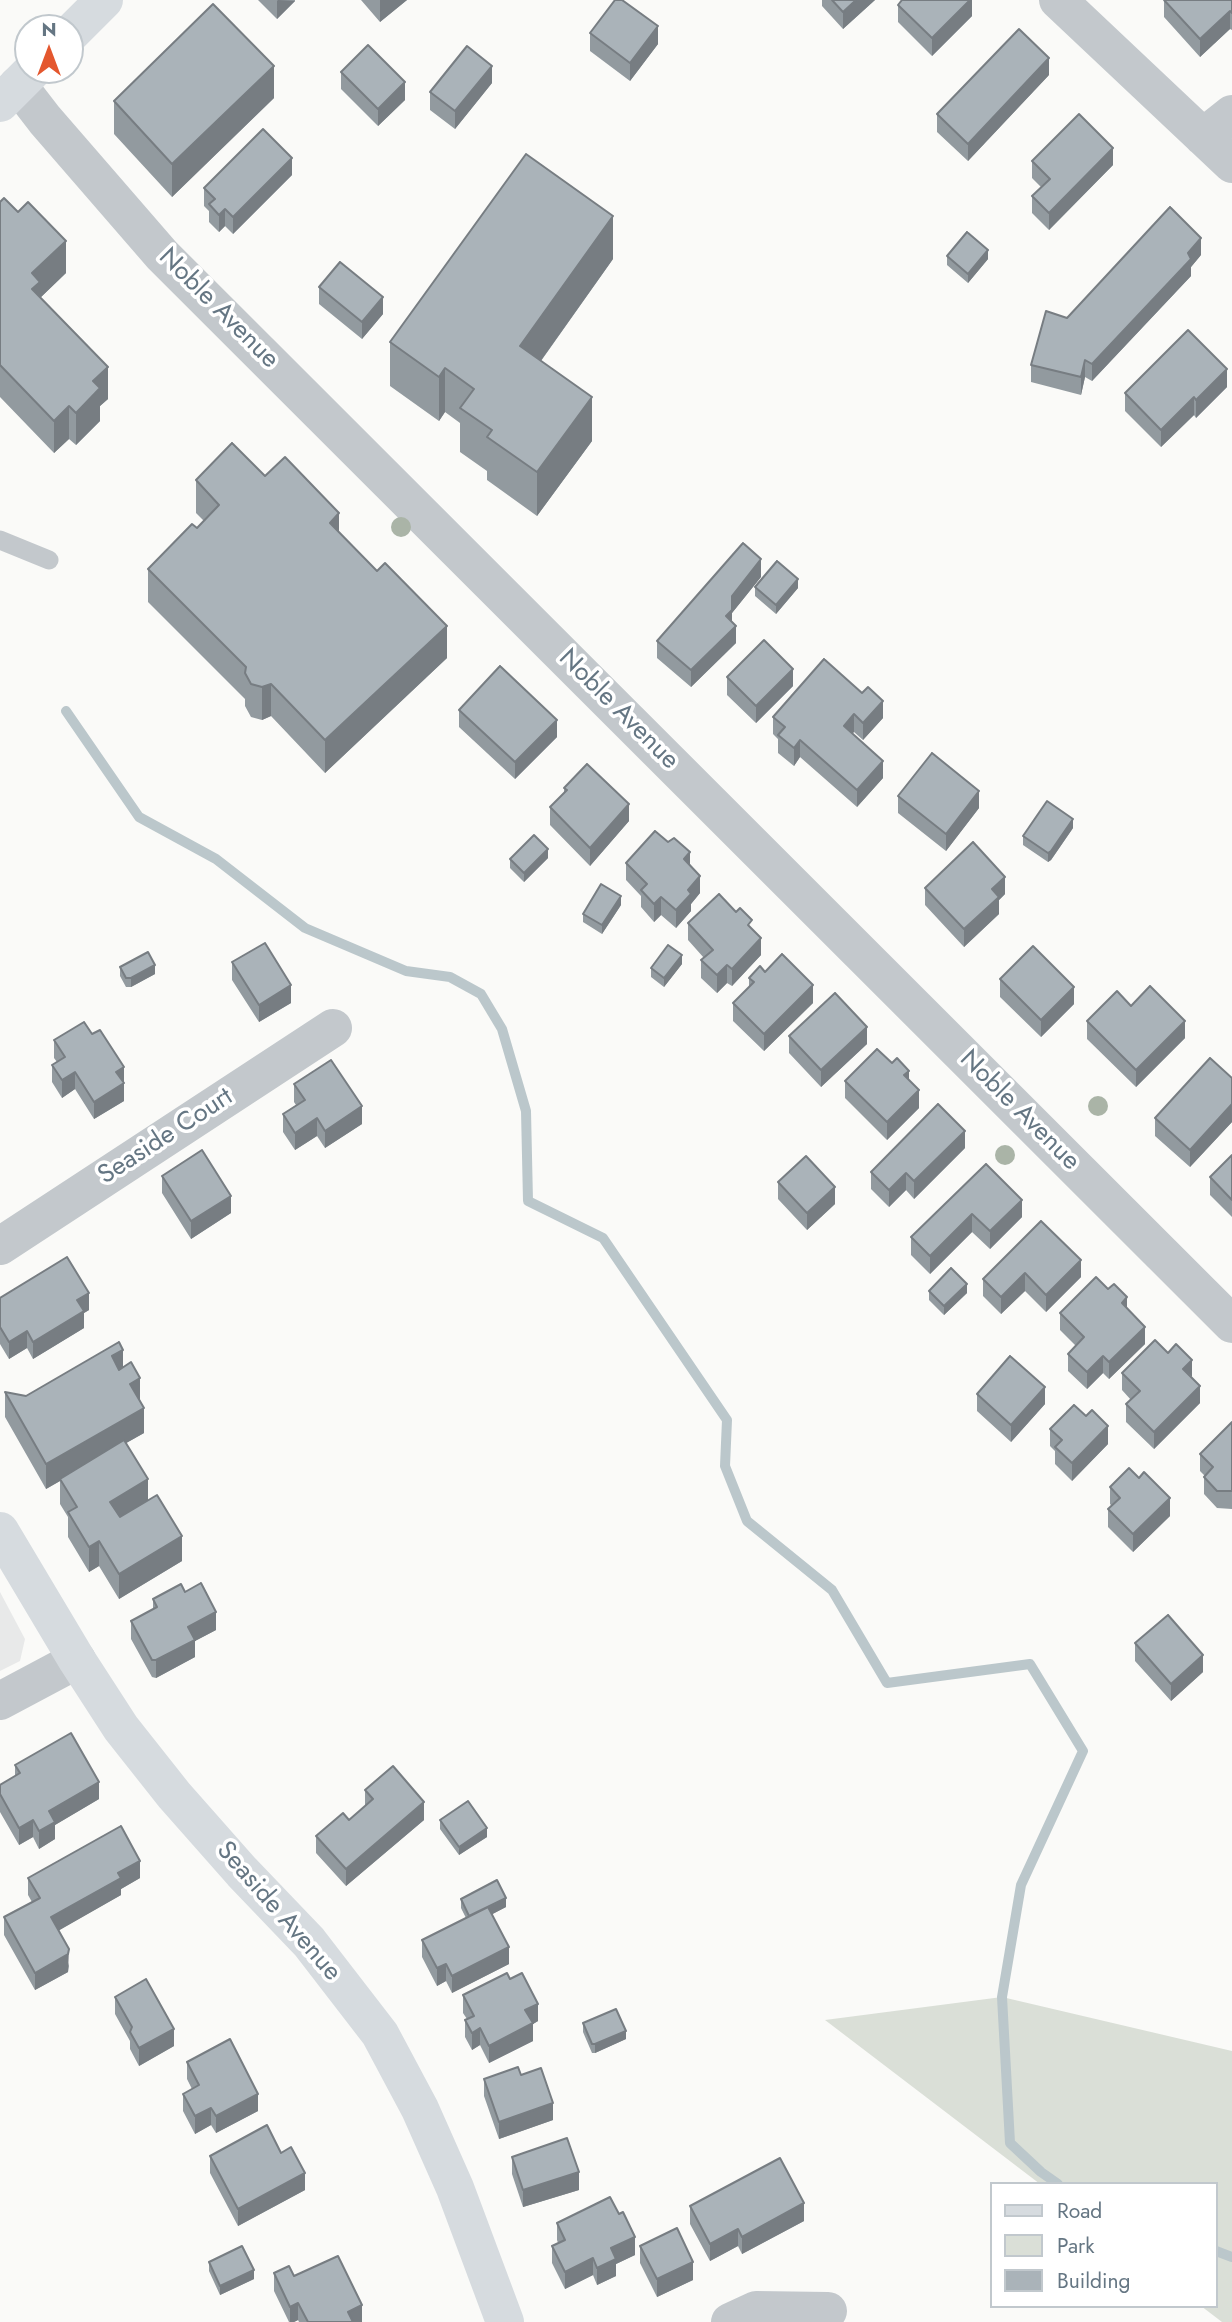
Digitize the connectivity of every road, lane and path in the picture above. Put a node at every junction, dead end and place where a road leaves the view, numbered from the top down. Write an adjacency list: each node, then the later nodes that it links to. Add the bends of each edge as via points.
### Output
1 (104, 0): 3 (main road)
2 (1058, 0): 5 (street)
3 (84, 20)
4 (17, 86): 11 (street, Noble Avenue, via 162,254)
5 (1218, 126): 6 (street)
6 (1232, 164)
7 (0, 540): 8 (lane)
8 (49, 560)
9 (333, 1028): 10 (street, Seaside Court)
10 (0, 1247)
11 (1232, 1324)
12 (0, 1531): 13 (main road, Seaside Avenue)
13 (76, 1660): 14 (street); 16 (main road, Seaside Avenue, via 121,1728 174,1795 309,1942 380,2034 455,2188)
14 (0, 1701)
15 (828, 2311): 17 (street, via 756,2310)
16 (505, 2322)
17 (730, 2322)

